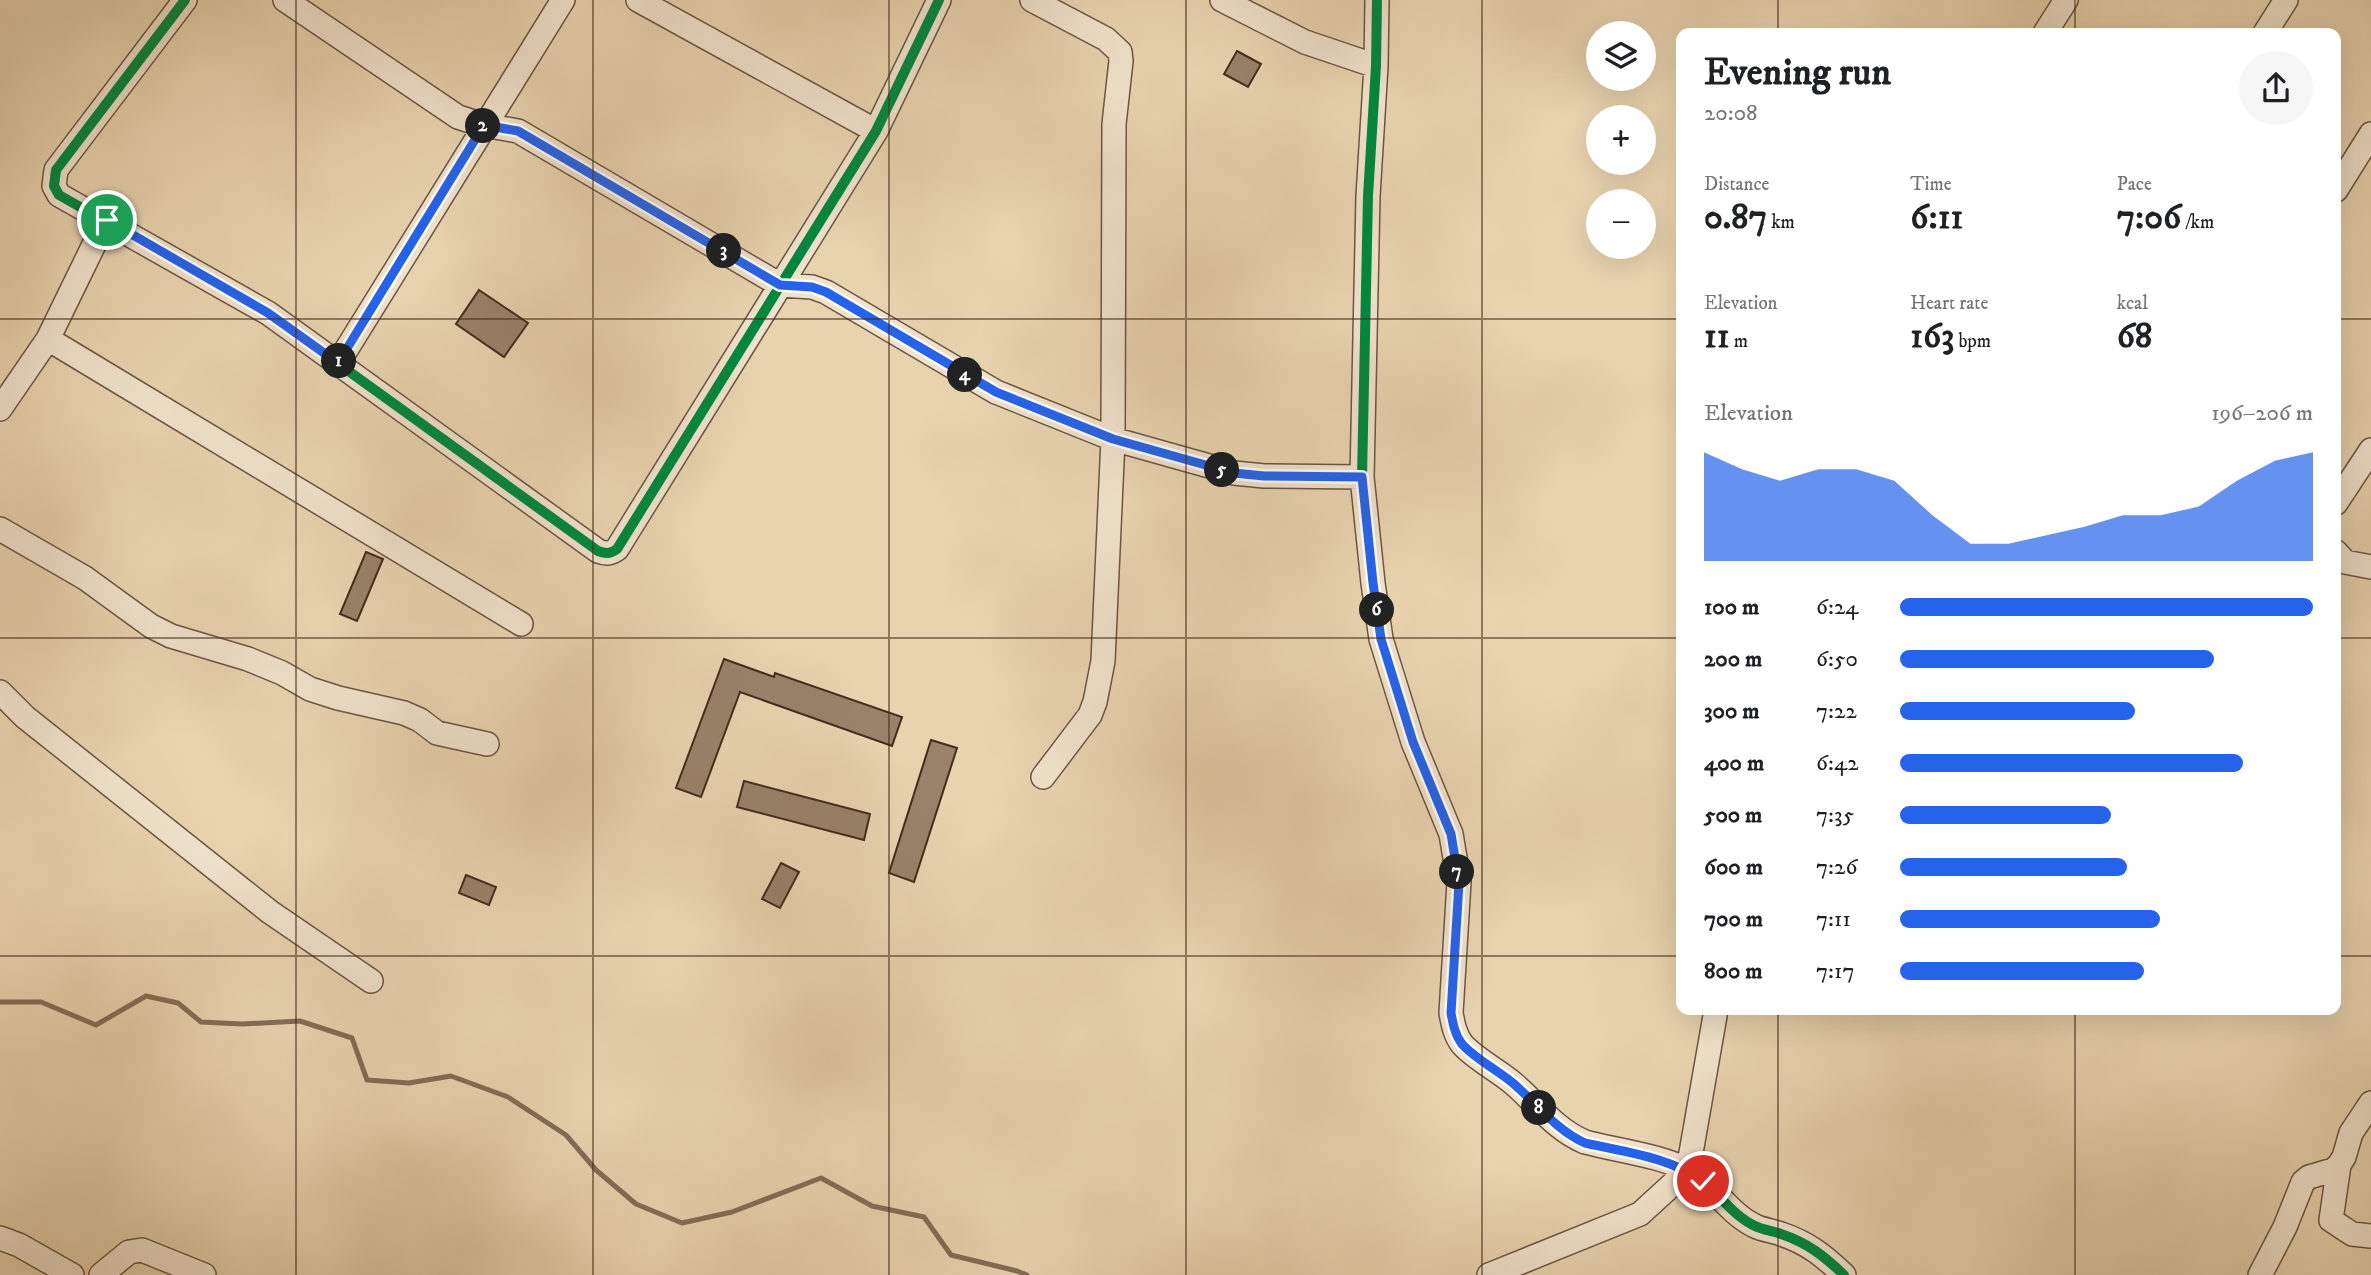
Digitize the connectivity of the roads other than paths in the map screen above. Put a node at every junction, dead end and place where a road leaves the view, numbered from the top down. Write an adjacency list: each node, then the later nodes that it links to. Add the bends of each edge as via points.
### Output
1 (185, 0): 18 (street, via 57,170 54,187 59,195)
2 (285, 0): 14 (street, via 458,117)
3 (563, 0): 14 (street)
4 (638, 0): 15 (street)
5 (939, 0): 15 (street)
6 (1032, 0): 23 (street, via 1106,39 1120,52 1113,174)
7 (1222, 0): 13 (street, via 1305,42)
8 (1377, 0): 13 (street)
9 (2066, 0): 11 (street)
10 (2286, 0): 12 (street)
11 (2048, 28)
12 (2268, 28)
13 (1376, 66): 25 (street, via 1368,196)
14 (484, 125): 19 (street, via 518,131); 21 (street)
15 (876, 131): 19 (street)
16 (2371, 134): 17 (street)
17 (2341, 182)
18 (107, 220): 20 (street); 21 (street, via 268,313)
19 (780, 285): 21 (street, via 611,554 597,551); 23 (street, via 826,292 996,392)
20 (48, 339): 22 (street); 30 (street)
21 (338, 363)
22 (0, 408)
23 (1113, 439): 25 (street, via 1234,473); 33 (street, via 1100,681 1090,715)
24 (2371, 450): 26 (street)
25 (1362, 477): 38 (street, via 1381,639 1413,742 1451,834 1459,883 1451,1013 1455,1032 1464,1045 1574,1138)
26 (2341, 495)
27 (0, 528): 32 (street, via 171,636 248,660 310,689 404,713 437,733)
28 (2341, 558): 29 (street)
29 (2371, 567)
30 (521, 624)
31 (0, 692): 34 (street, via 25,717 270,912)
32 (487, 744)
33 (1043, 777)
34 (371, 981)
35 (1715, 1015): 38 (street)
36 (2371, 1103): 37 (street, via 2351,1133)
37 (2339, 1165): 39 (street, via 2331,1220 2352,1234); 46 (street, via 2303,1182)
38 (1688, 1170): 44 (street, via 1640,1214); 45 (street, via 1738,1215 1755,1226 1804,1242)
39 (2371, 1236)
40 (0, 1238): 41 (street)
41 (72, 1275)
42 (101, 1275): 43 (street, via 129,1252 142,1250)
43 (204, 1275)
44 (1489, 1275)
45 (1844, 1275)
46 (2260, 1275)

